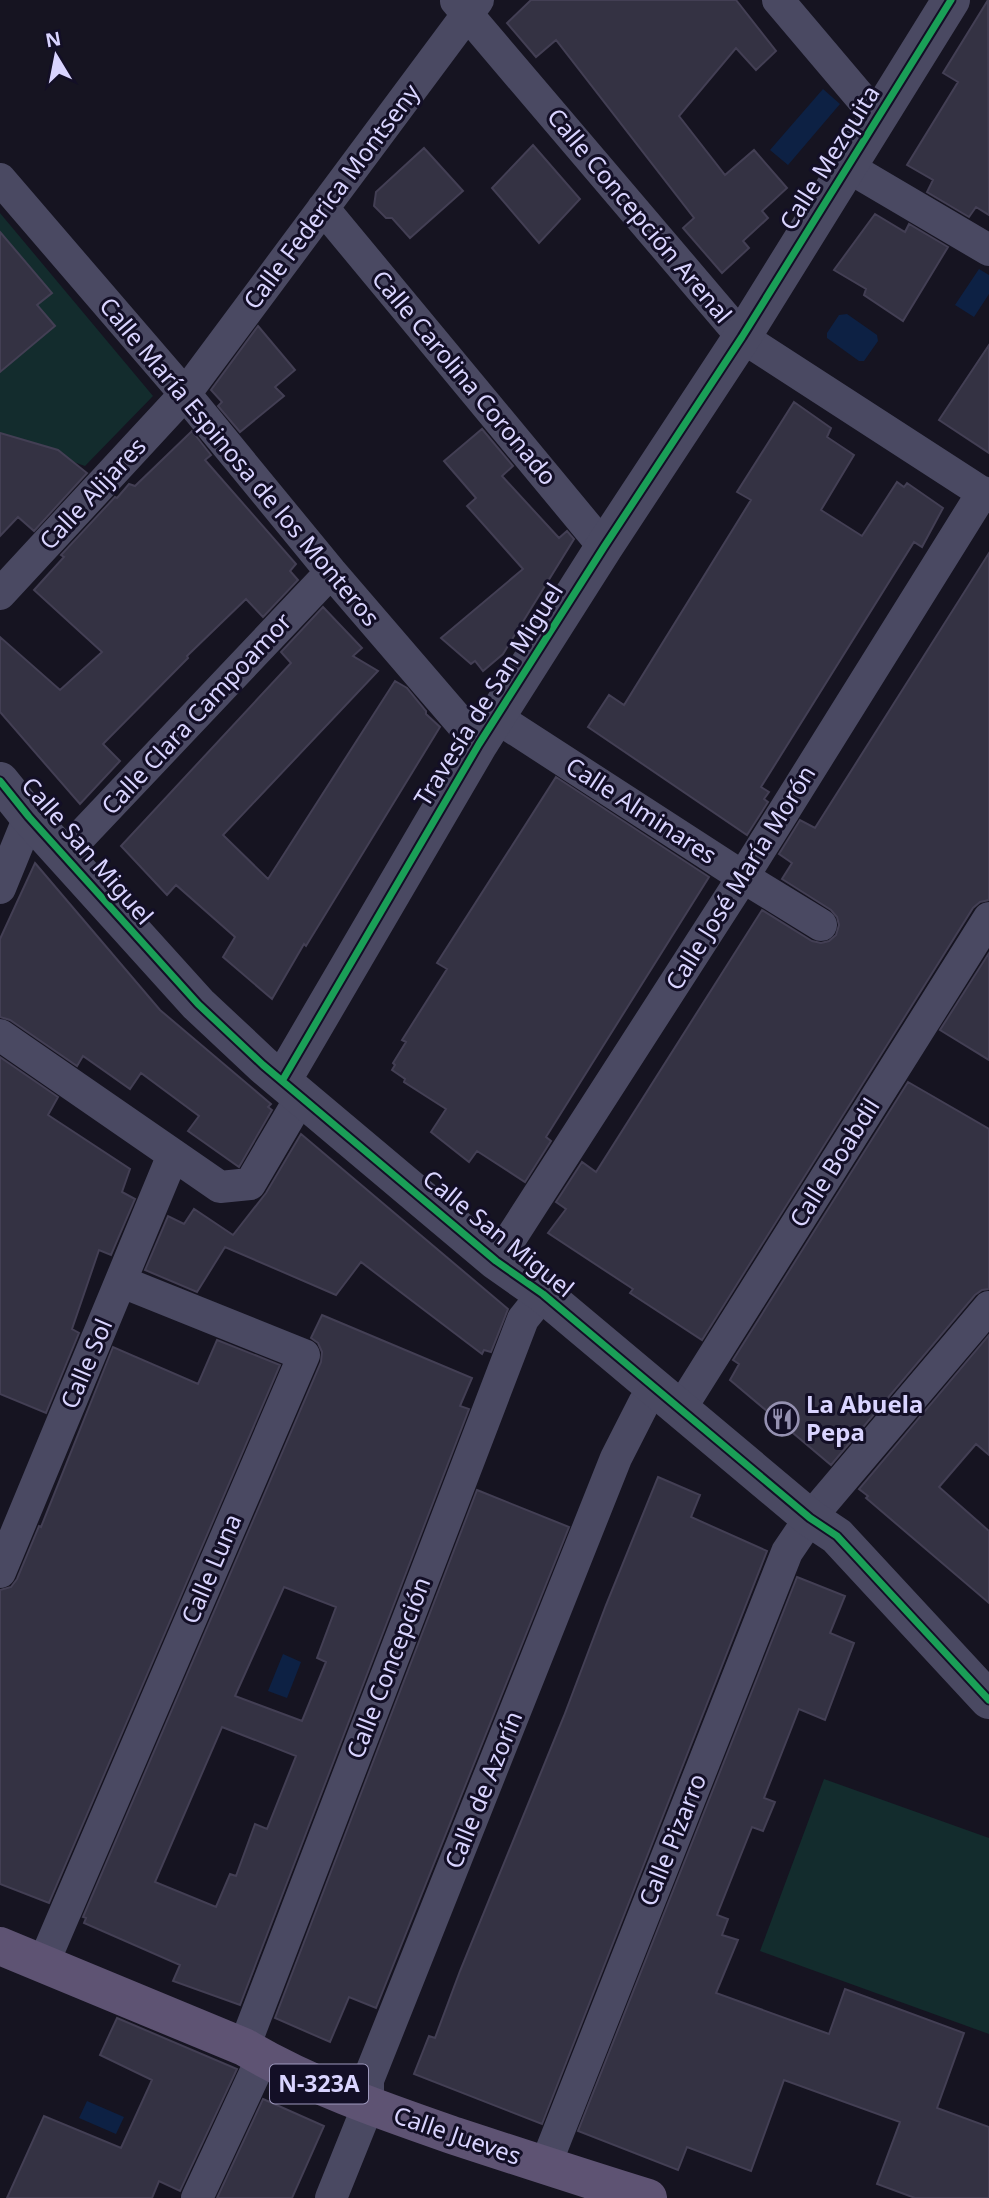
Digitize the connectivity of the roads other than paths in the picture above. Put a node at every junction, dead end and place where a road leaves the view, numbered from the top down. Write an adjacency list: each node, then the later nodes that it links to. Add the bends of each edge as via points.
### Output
1 (778, 0): 4 (street)
2 (951, 0): 4 (street, Calle Mezquita)
3 (467, 5): 7 (street, Calle Federica Montseny); 9 (street, Calle Concepción Arenal)
4 (878, 118): 5 (street, Calle Mezquita)
5 (848, 167): 8 (street); 9 (street, Calle Mezquita)
6 (0, 179): 10 (street, Calle María Espinosa de los Monteros)
7 (323, 208): 10 (street, Calle Federica Montseny); 12 (street, Calle Carolina Coronado)
8 (989, 250)
9 (742, 337): 11 (street, Calle Concepción Arenal); 12 (street, Travesía de San Miguel)
10 (185, 394): 13 (street, Calle María Espinosa de los Monteros); 14 (street, Calle Alijares)
11 (986, 494): 19 (street, Calle José María Morón)
12 (604, 547): 15 (street, Travesía de San Miguel)
13 (331, 572): 15 (street, Calle María Espinosa de los Monteros); 18 (street, Calle Clara Campoamor)
14 (0, 594)
15 (488, 731): 19 (street, Calle Alminares); 24 (street, Travesía de San Miguel)
16 (0, 781): 17 (street, Calle San Miguel)
17 (29, 817): 18 (street, Calle San Miguel); 20 (street)
18 (63, 855): 24 (street, Calle San Miguel, via 198,1004)
19 (743, 877): 22 (street, Calle Alminares); 26 (street, Calle José María Morón)
20 (0, 888)
21 (989, 918): 30 (street, Calle Boabdil)
22 (821, 925)
23 (0, 1035): 25 (street)
24 (291, 1089): 25 (street, via 250,1184 220,1187); 26 (street, Calle San Miguel)
25 (173, 1155): 27 (street, Calle Sol)
26 (496, 1261): 28 (street, Calle San Miguel)
27 (122, 1282): 32 (street, Calle Sol); 35 (street, Calle Luna, via 304,1355)
28 (543, 1294): 30 (street, Calle San Miguel); 36 (street, Calle Concepción, via 523,1319)
29 (989, 1307): 31 (street, Calle Pizarro)
30 (668, 1398): 31 (street, Calle San Miguel); 37 (street, Calle de Azorín, via 644,1403 611,1471 368,2080)
31 (810, 1518): 33 (street, Calle San Miguel, via 836,1536); 38 (street, Calle Pizarro, via 786,1552)
32 (0, 1572)
33 (989, 1700)
34 (0, 1946): 35 (main road, Calle Jueves / N-323A)
35 (43, 1964): 36 (main road, Calle Jueves / N-323A)
36 (253, 2053): 37 (main road, Calle Jueves / N-323A); 39 (street, Calle Concepción)
37 (368, 2106): 38 (main road, Calle Jueves / N-323A); 40 (street, Calle de Azorín)
38 (545, 2166): 41 (main road, Calle Jueves / N-323A)
39 (197, 2198)
40 (331, 2198)
41 (648, 2198)

